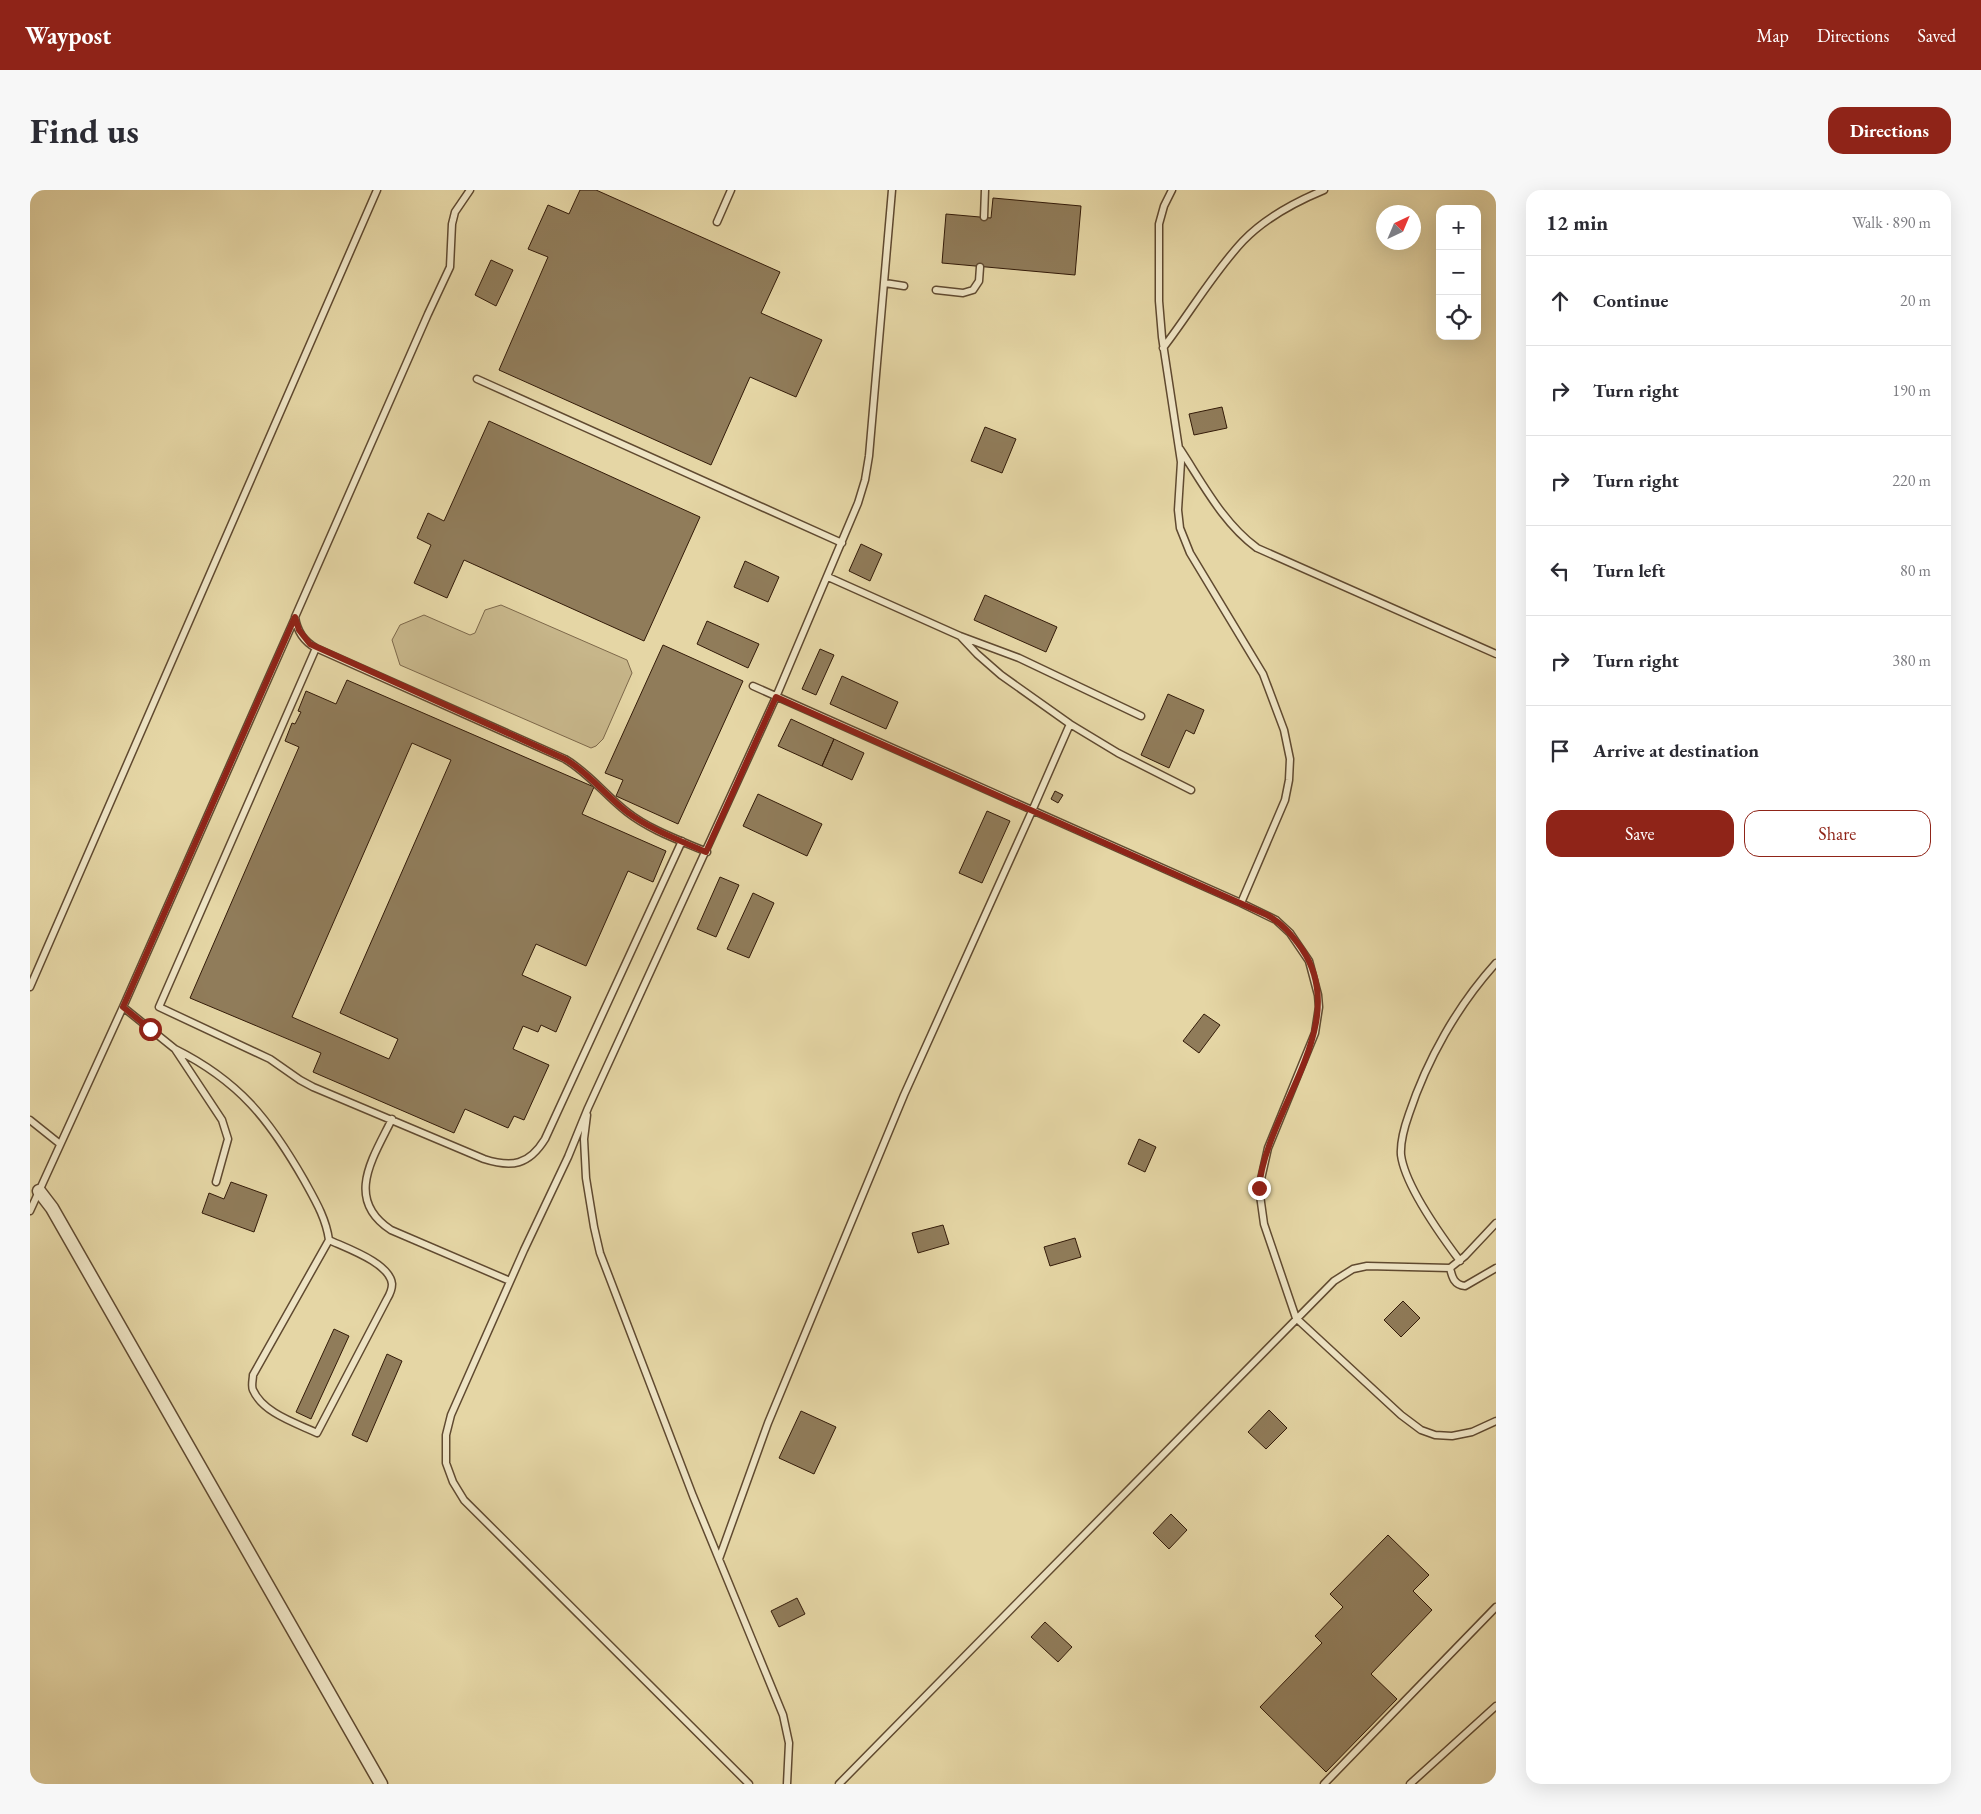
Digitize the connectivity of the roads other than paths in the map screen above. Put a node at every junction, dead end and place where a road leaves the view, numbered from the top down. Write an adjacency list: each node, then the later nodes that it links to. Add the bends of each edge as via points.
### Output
1 (377, 190): 33 (lane)
2 (470, 190): 19 (lane, via 457,207 452,224 450,267)
3 (730, 190): 9 (lane)
4 (892, 190): 11 (lane)
5 (985, 190): 8 (lane)
6 (1172, 190): 14 (lane, via 1161,214 1158,234)
7 (1324, 190): 14 (lane, via 1278,214 1244,240)
8 (984, 217)
9 (717, 222)
10 (980, 267): 13 (lane, via 979,281 973,290 964,293)
11 (885, 283): 12 (lane); 17 (lane, via 865,480)
12 (904, 286)
13 (936, 290)
14 (1163, 348): 16 (lane)
15 (477, 379): 17 (lane)
16 (1179, 448): 22 (lane, via 1226,519 1257,548); 31 (lane, via 1178,517 1182,537 1263,674 1276,704 1288,748 1290,768 1285,800)
17 (842, 543): 18 (lane)
18 (828, 577): 20 (lane); 24 (lane)
19 (295, 617): 21 (lane, via 302,635); 34 (lane)
20 (960, 636): 25 (lane, via 1026,661); 26 (lane, via 1001,675)
21 (316, 648): 29 (lane, via 565,759 583,770 629,814); 37 (lane, via 159,1007 270,1058 306,1083)
22 (1496, 654)
23 (753, 686): 24 (lane)
24 (776, 697): 28 (lane); 30 (lane)
25 (1141, 716)
26 (1070, 724): 27 (lane); 28 (lane)
27 (1190, 790)
28 (1032, 811): 31 (lane); 51 (lane, via 900,1104 768,1423)
29 (682, 841): 30 (lane); 37 (lane, via 545,1139 534,1154 514,1164 494,1162)
30 (706, 852): 36 (lane)
31 (1241, 902): 49 (lane, via 1276,920 1290,933 1309,961 1318,995 1315,1033 1268,1148 1259,1188 1264,1224)
32 (1496, 963): 45 (lane, via 1464,1005 1431,1060 1417,1090 1401,1143 1407,1174 1437,1229)
33 (30, 987)
34 (123, 1007): 35 (lane); 39 (lane)
35 (175, 1049): 40 (lane, via 226,1128 228,1139); 44 (lane, via 217,1072 261,1116 292,1159 320,1210)
36 (588, 1108): 48 (lane); 51 (lane, via 585,1166 596,1240)
37 (392, 1119): 48 (lane, via 366,1177 365,1193 372,1213 391,1230)
38 (30, 1120): 39 (lane)
39 (60, 1144): 41 (lane)
40 (216, 1182)
41 (34, 1189): 42 (lane); 54 (street, via 52,1208)
42 (30, 1211)
43 (1496, 1223): 45 (lane)
44 (329, 1240): 44 (lane, via 253,1375 252,1389 261,1402 276,1413 317,1434 392,1285 388,1275 375,1262)
45 (1460, 1261): 46 (lane)
46 (1450, 1268): 47 (lane, via 1454,1281 1465,1286); 49 (lane, via 1376,1266 1353,1269 1334,1281)
47 (1496, 1268)
48 (510, 1281): 55 (lane, via 448,1421 446,1463 453,1482 469,1505)
49 (1296, 1318): 50 (lane, via 1420,1430 1435,1435 1458,1435); 57 (lane)
50 (1496, 1421)
51 (719, 1559): 56 (lane, via 785,1722 789,1743)
52 (1496, 1607): 58 (lane)
53 (1496, 1706): 59 (lane)
54 (381, 1784)
55 (749, 1784)
56 (787, 1784)
57 (839, 1784)
58 (1324, 1784)
59 (1410, 1784)

